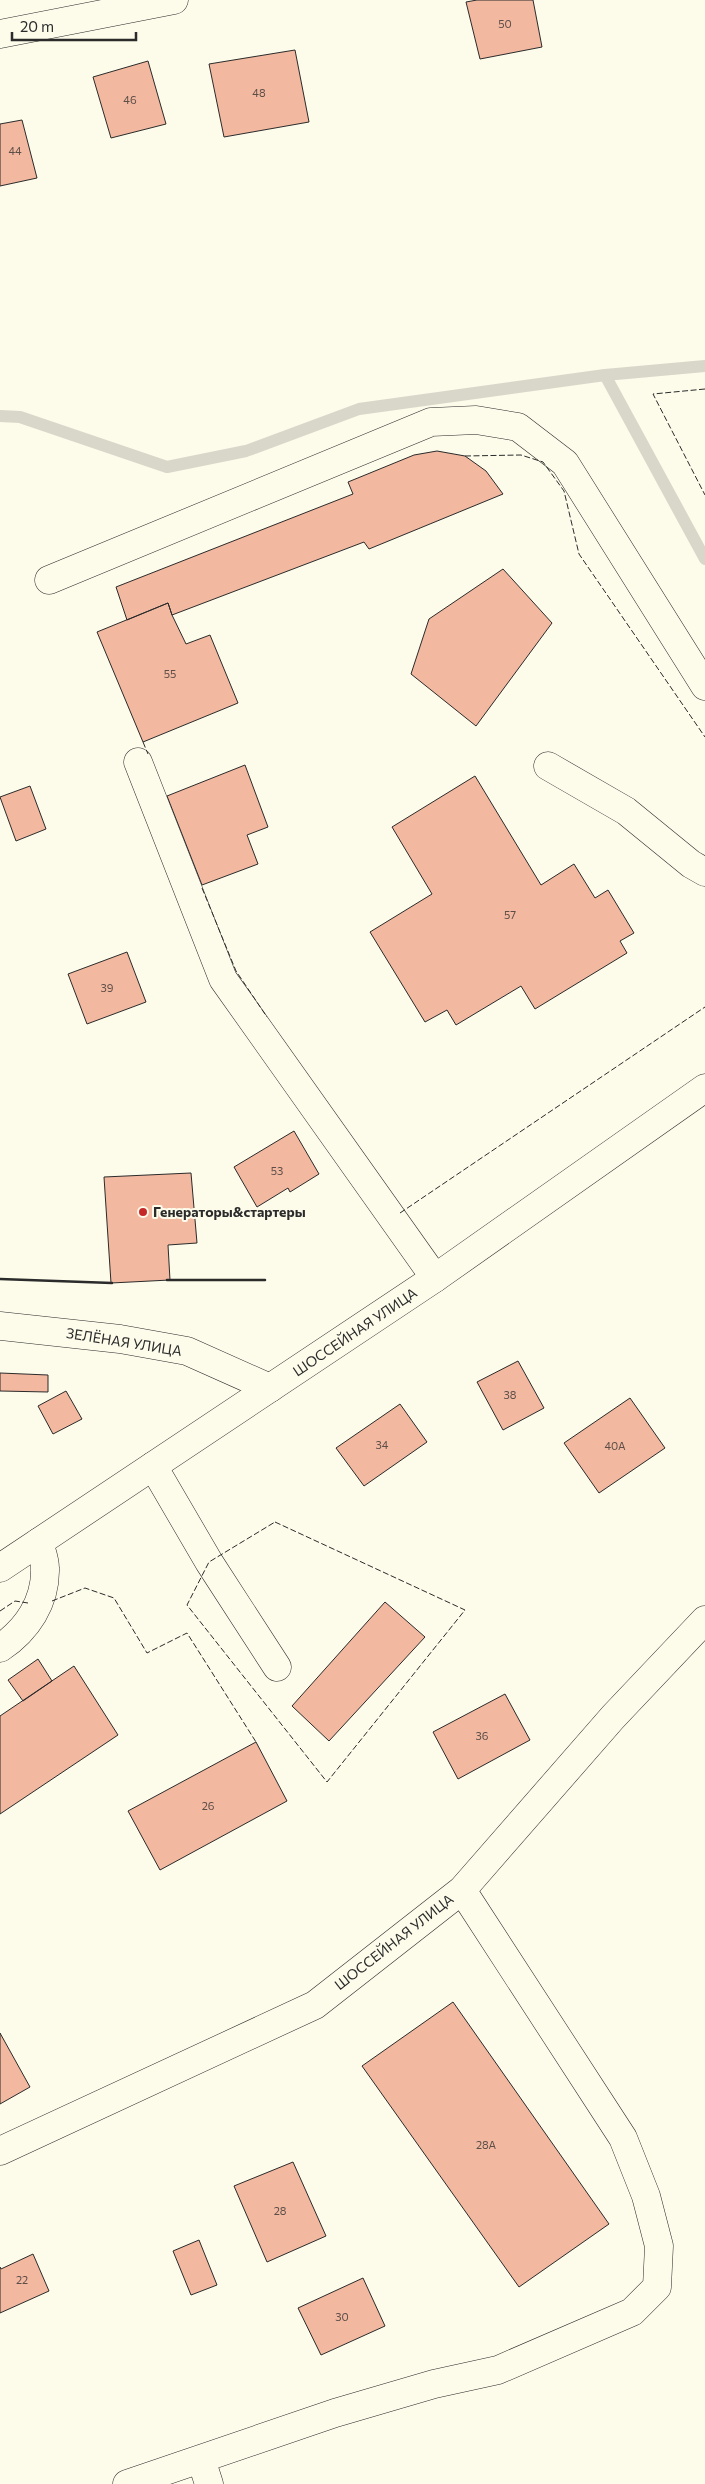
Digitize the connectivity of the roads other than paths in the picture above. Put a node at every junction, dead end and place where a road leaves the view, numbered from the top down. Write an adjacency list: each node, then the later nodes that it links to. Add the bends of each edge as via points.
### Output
1 (174, 0): 2 (street)
2 (0, 34)
3 (49, 580): 4 (street, via 431,422 484,421 518,427 564,463)
4 (705, 686)
5 (138, 762): 9 (street, via 223,979)
6 (548, 766): 7 (street, via 626,811)
7 (705, 872)
8 (705, 1088): 9 (street, ШОССЕЙНАЯ УЛИЦА)
9 (435, 1278): 11 (street, ШОССЕЙНАЯ УЛИЦА)
10 (0, 1326): 11 (street, ЗЕЛЁНАЯ УЛИЦА, via 120,1339 187,1351)
11 (270, 1388): 12 (street, ШОССЕЙНАЯ УЛИЦА)
12 (153, 1466): 13 (street, ШОССЕЙНАЯ УЛИЦА); 17 (street, via 209,1562)
13 (39, 1542): 14 (street, ШОССЕЙНАЯ УЛИЦА); 16 (street, via 45,1568 40,1605 16,1638)
14 (0, 1568)
15 (705, 1620): 18 (street, ШОССЕЙНАЯ УЛИЦА, via 613,1717)
16 (0, 1648)
17 (277, 1667)
18 (462, 1890): 19 (street, ШОССЕЙНАЯ УЛИЦА, via 314,2005); 20 (street, via 623,2138 646,2196 659,2246 657,2287 632,2312 498,2370 434,2384 335,2413)
19 (0, 2152)
20 (205, 2471): 21 (street)
21 (127, 2484)

